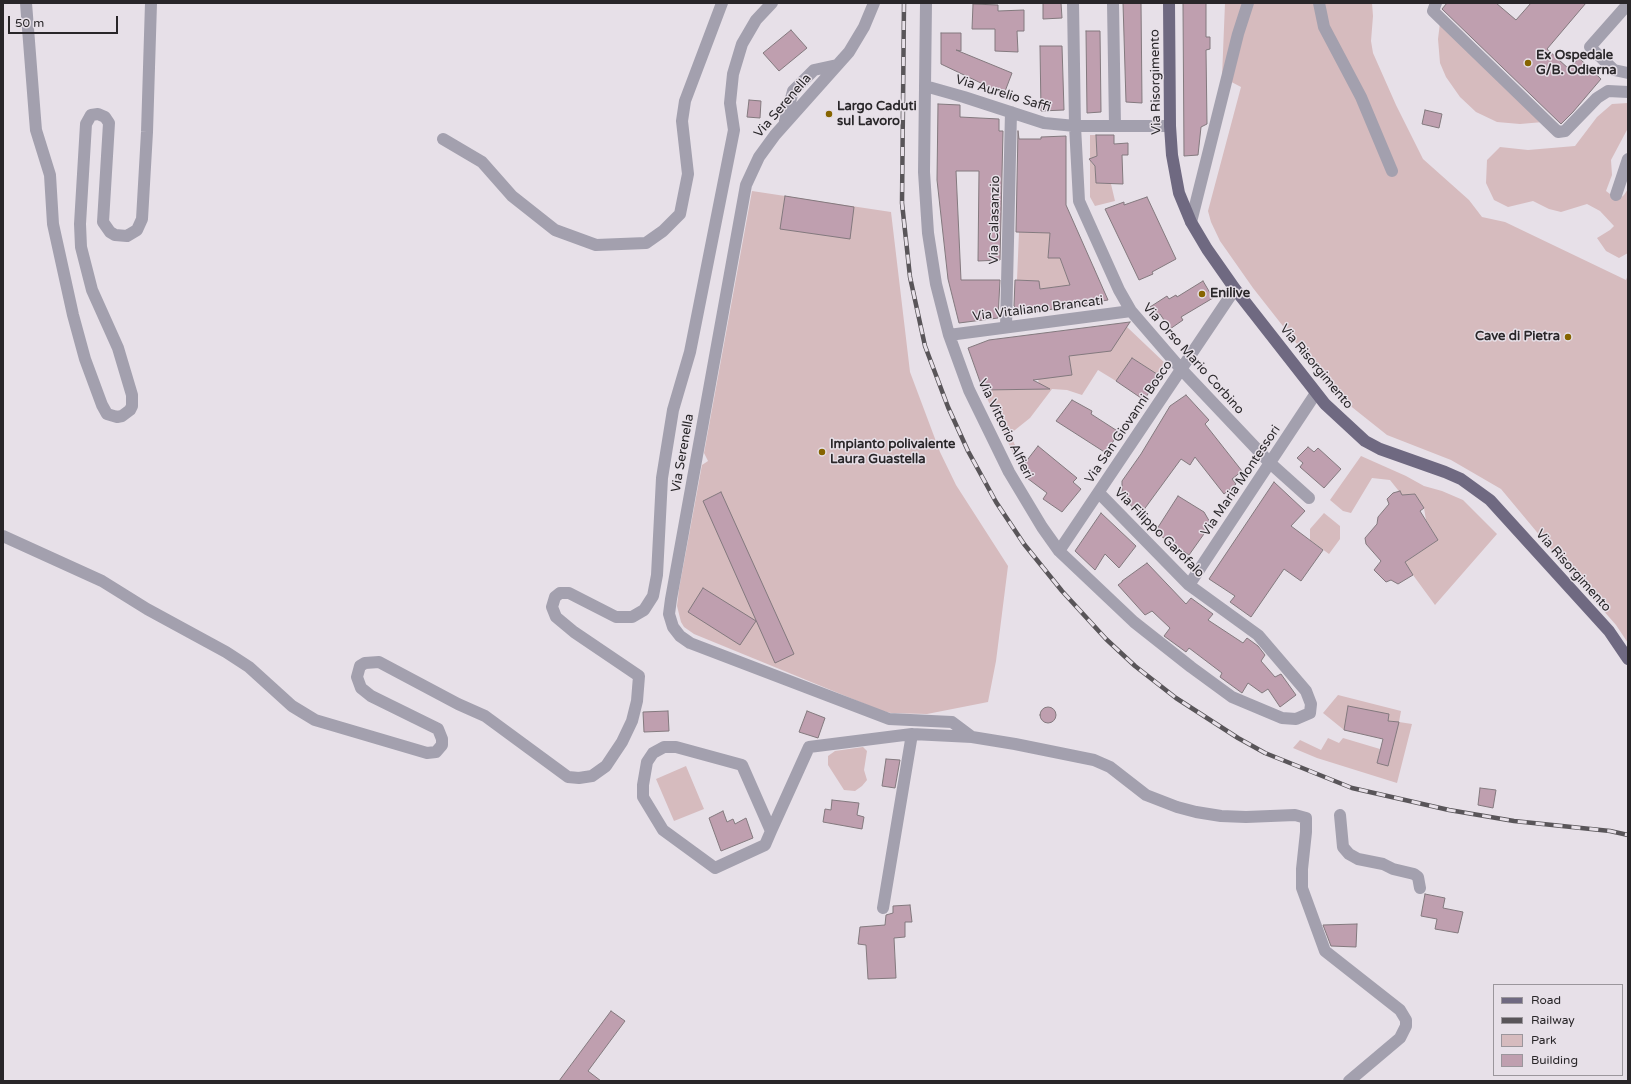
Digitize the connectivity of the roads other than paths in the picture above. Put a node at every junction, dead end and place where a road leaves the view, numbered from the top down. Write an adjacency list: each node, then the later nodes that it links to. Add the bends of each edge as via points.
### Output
1 (26, 3): 2 (street, via 36,124 50,175 53,224 73,315 85,359 102,405 108,414 117,417 130,410 133,400 118,348 92,290 81,247 86,124 95,114 102,114 109,123 103,222 115,236 127,236 137,230 142,219)
2 (151, 3)
3 (722, 3): 21 (street, via 685,101 682,121 688,174 680,214 646,243 596,245 555,230 512,196 482,162)
4 (772, 3): 35 (street, via 756,20 742,44 732,74 730,103 734,130 690,352 673,410 662,478 657,575 653,596 644,610 632,618 616,617 569,593 560,593 555,597 552,607 556,617 574,632 639,676 632,721 606,766 592,776 568,777 486,716 379,662 360,666 357,677 361,688 371,696 438,729 442,745 436,752 427,753 315,720 292,706 249,667 226,652 102,581)
5 (874, 3): 41 (street, Via Serenella, via 849,52 775,135 759,157 746,185 670,599 670,614 673,627 690,643 889,719 952,722)
6 (926, 3): 15 (street, Via Vittorio Alfieri)
7 (1073, 3): 18 (street, Via Orso Mario Corbino)
8 (1113, 3): 19 (street)
9 (1169, 3): 20 (main road, Via Risorgimento)
10 (1248, 3): 25 (street)
11 (1319, 3): 23 (street, via 1324,27 1361,97)
12 (1436, 3): 16 (street, via 1432,11 1558,132 1565,131 1597,98 1608,92)
13 (1626, 10): 14 (street, via 1590,47 1614,70)
14 (1628, 73)
15 (925, 86): 17 (street, Via Aurelio Saffi); 29 (street, Via Vittorio Alfieri, via 924,172 928,233 936,284)
16 (1628, 92)
17 (1011, 112): 18 (street, Via Aurelio Saffi, via 1044,124); 28 (street, Via Calasanzio)
18 (1075, 126): 19 (street, Via Aurelio Saffi); 27 (street, Via Orso Mario Corbino, via 1079,201)
19 (1115, 126): 20 (street, Via Aurelio Saffi)
20 (1170, 126): 25 (main road, Via Risorgimento, via 1179,193)
21 (443, 139)
22 (1628, 159): 24 (street)
23 (1392, 172)
24 (1616, 195)
25 (1191, 222): 26 (main road, Via Risorgimento)
26 (1235, 289): 30 (street, Via San Giovanni Bosco); 31 (main road, Via Risorgimento)
27 (1131, 311): 28 (street, Via Vitaliano Brancati); 30 (street, Via Orso Mario Corbino)
28 (1006, 327): 29 (street, Via Vitaliano Brancati)
29 (949, 335): 36 (street, Via Vittorio Alfieri, via 969,390 1009,472)
30 (1181, 369): 32 (street, Via Orso Mario Corbino); 33 (street, Via San Giovanni Bosco)
31 (1316, 393): 32 (street, Via Maria Montessori); 38 (main road, Via Risorgimento, via 1365,441 1461,479 1490,500 1609,631)
32 (1270, 463): 34 (street, Via Orso Mario Corbino); 37 (street, Via Maria Montessori)
33 (1099, 493): 36 (street, Via San Giovanni Bosco); 37 (street, Via Filippo Garofalo)
34 (1309, 498)
35 (3, 536)
36 (1059, 551): 39 (street, Via Vittorio Alfieri, via 1134,622 1232,697 1282,718 1296,719)
37 (1189, 585): 39 (street, Via Filippo Garofalo, via 1258,635 1306,691 1311,704)
38 (1628, 659)
39 (1310, 713)
40 (912, 734): 41 (street); 43 (street, via 809,747); 45 (street)
41 (972, 738): 46 (street, via 1094,760 1110,767 1146,795 1177,808 1220,816 1295,815 1306,818 1302,888 1324,950 1400,1010 1406,1020 1400,1038)
42 (1340, 816): 44 (street, via 1343,847 1349,854 1358,859 1414,874 1418,877)
43 (771, 831): 43 (street, via 765,845 720,866 712,867 663,830 643,797 647,762 653,753 664,748 676,747 742,766)
44 (1420, 888)
45 (883, 908)
46 (1349, 1081)

